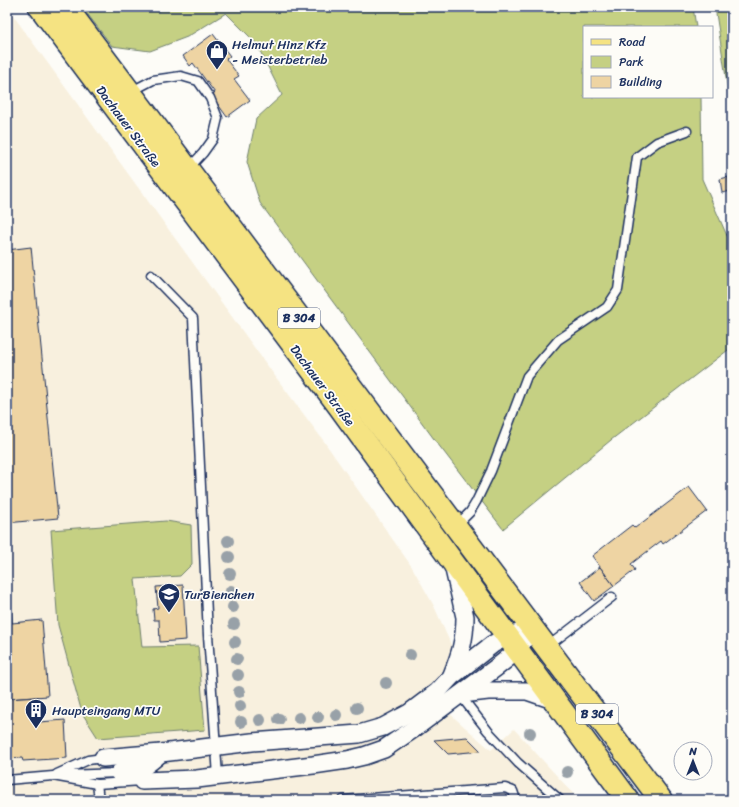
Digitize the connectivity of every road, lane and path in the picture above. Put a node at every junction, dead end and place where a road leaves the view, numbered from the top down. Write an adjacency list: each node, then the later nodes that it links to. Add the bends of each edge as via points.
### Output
1 (40, 7): 8 (main road, Dachauer Straße / B 304)
2 (66, 7): 3 (main road, Dachauer Straße / B 304)
3 (129, 92): 5 (main road, Dachauer Straße / B 304); 5 (lane, via 153,80 181,76 198,81 210,98 218,118 213,139)
4 (687, 131): 7 (lane, via 657,142 637,157 618,290 607,307 558,340 527,376 491,471 470,512)
5 (188, 169): 7 (main road, Dachauer Straße / B 304)
6 (151, 275): 16 (lane, via 193,318)
7 (456, 526): 10 (main road, Dachauer Straße / B 304)
8 (452, 561): 11 (main road, Dachauer Straße / B 304); 13 (street, via 465,618 460,655)
9 (612, 598): 12 (lane)
10 (533, 629): 11 (street); 12 (main road, Dachauer Straße / B 304)
11 (513, 643): 13 (street, via 493,644); 14 (street, via 497,667); 15 (main road, Dachauer Straße / B 304)
12 (547, 647): 30 (main road, Dachauer Straße / B 304)
13 (452, 676): 16 (street, via 438,692 409,713 383,727 359,734)
14 (460, 694): 15 (street, via 527,691); 21 (street, via 384,749 364,756); 28 (lane, via 488,731 518,763)
15 (556, 701): 29 (main road, Dachauer Straße / B 304)
16 (216, 747): 17 (street); 21 (lane)
17 (161, 753): 18 (street); 19 (street, via 144,768)
18 (102, 758): 20 (lane, via 88,760)
19 (119, 773): 20 (lane)
20 (53, 776): 22 (lane); 24 (lane)
21 (218, 776): 23 (street)
22 (7, 780)
23 (142, 781): 24 (lane)
24 (97, 784): 25 (lane)
25 (99, 800)
26 (343, 800): 27 (lane, via 505,788 513,791)
27 (516, 800)
28 (560, 800)
29 (628, 800)
30 (661, 800)

